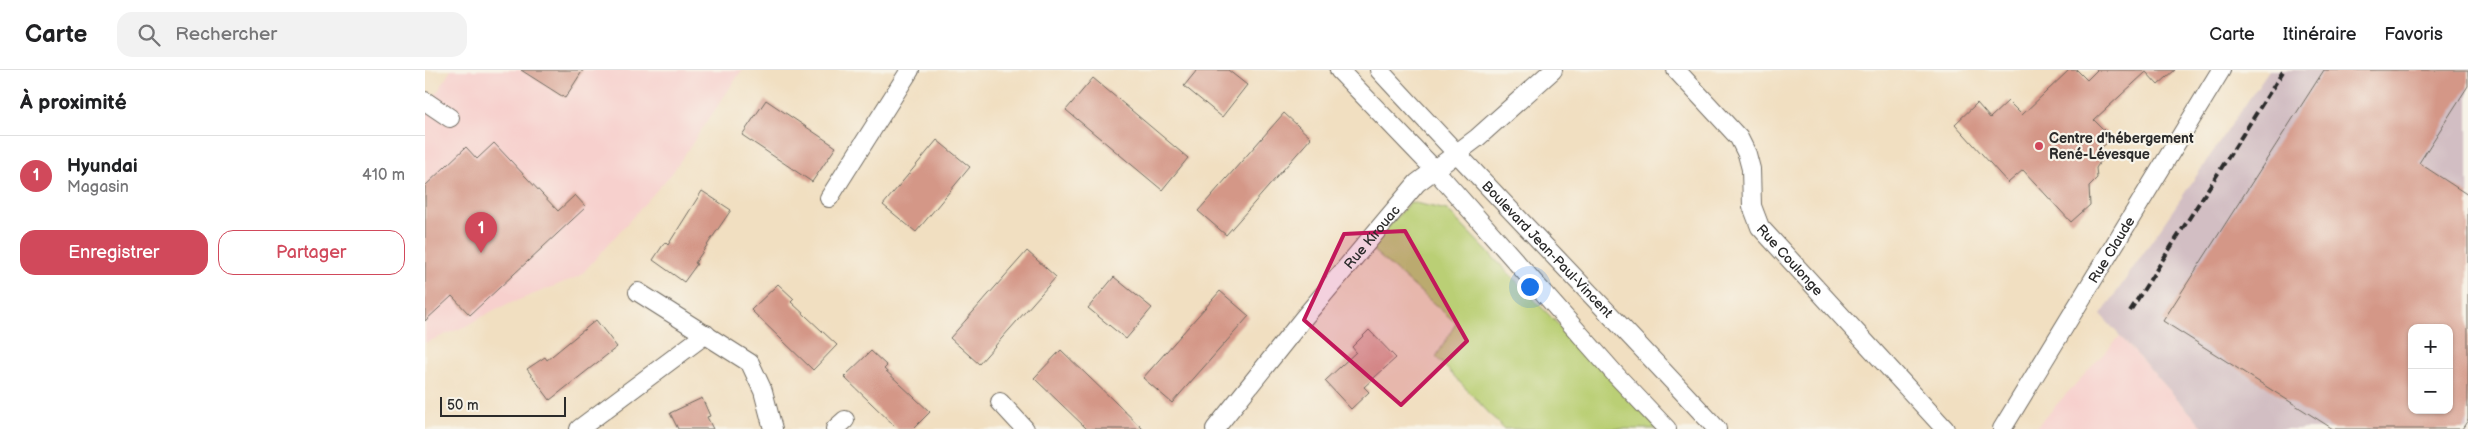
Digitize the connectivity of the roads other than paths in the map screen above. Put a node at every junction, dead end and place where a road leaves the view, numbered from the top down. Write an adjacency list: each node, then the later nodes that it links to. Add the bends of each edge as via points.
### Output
1 (910, 70): 11 (street)
2 (1339, 70): 10 (street, Boulevard Jean-Paul-Vincent)
3 (1379, 70): 9 (street, Boulevard Jean-Paul-Vincent)
4 (1553, 70): 9 (street, Rue Kirouac)
5 (1676, 70): 21 (street, Rue Coulonge, via 1739,138 1751,169 1752,206 1760,227)
6 (2221, 70): 22 (street, Rue Claude)
7 (425, 101): 8 (street)
8 (450, 118)
9 (1456, 155): 10 (street, Rue Kirouac); 20 (street, Boulevard Jean-Paul-Vincent)
10 (1435, 170): 18 (street, Rue Kirouac, via 1417,183); 19 (street, Boulevard Jean-Paul-Vincent)
11 (829, 198)
12 (638, 292): 13 (street)
13 (706, 334): 15 (street); 16 (street, via 750,363 763,391)
14 (1000, 402): 17 (street)
15 (579, 429)
16 (773, 429)
17 (1025, 429)
18 (1215, 429)
19 (1667, 429)
20 (1717, 429)
21 (1945, 429)
22 (2002, 429)

